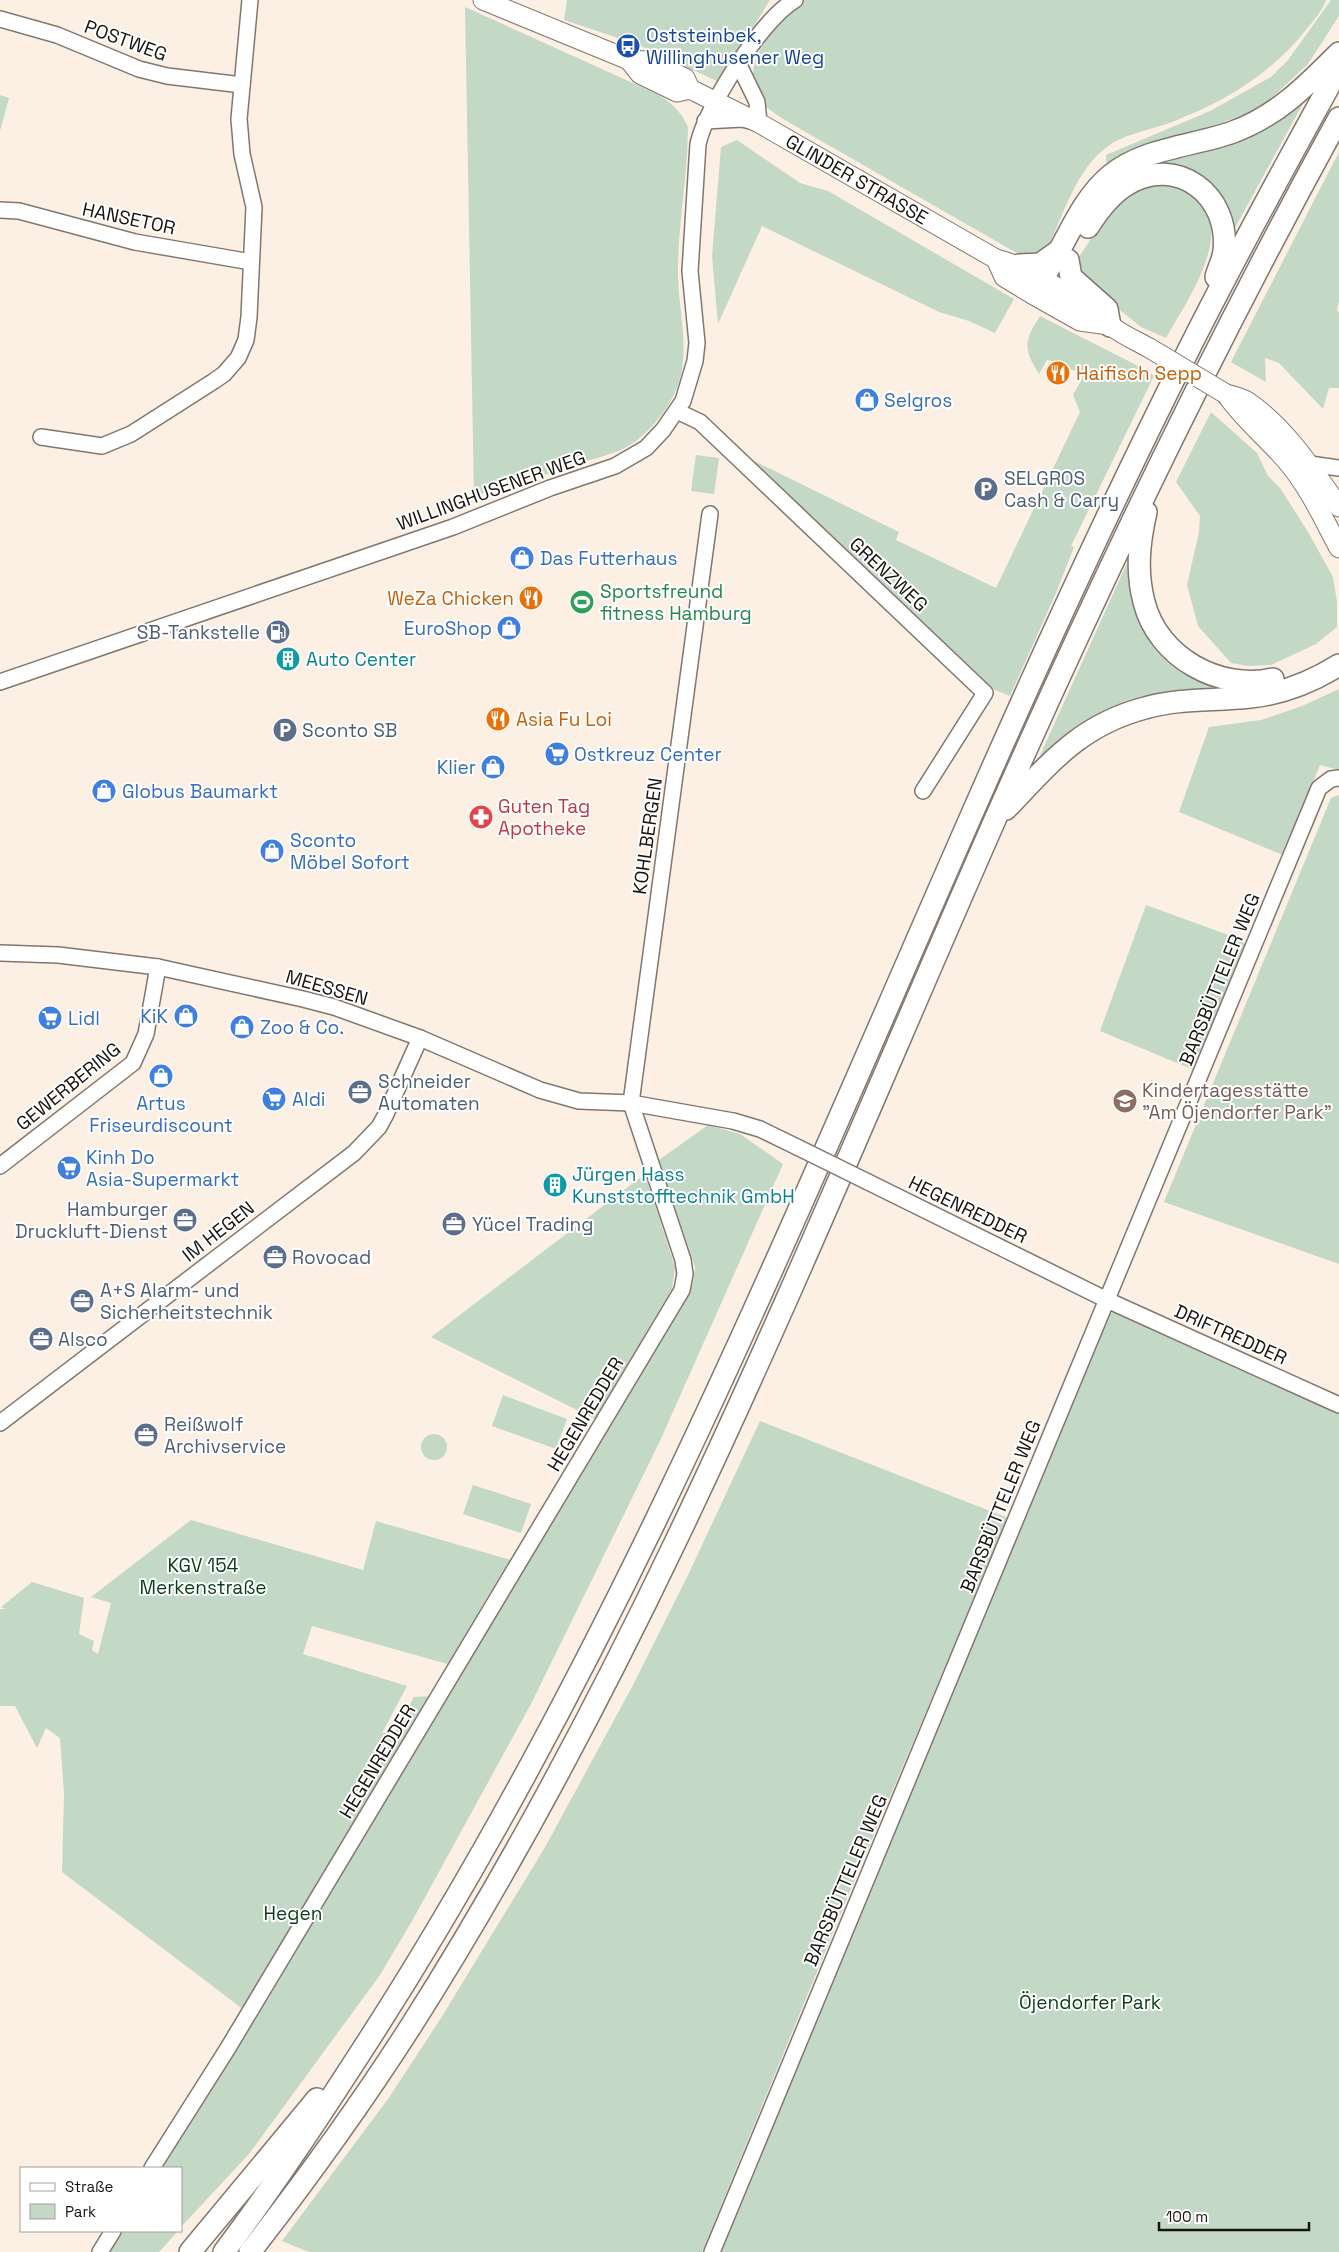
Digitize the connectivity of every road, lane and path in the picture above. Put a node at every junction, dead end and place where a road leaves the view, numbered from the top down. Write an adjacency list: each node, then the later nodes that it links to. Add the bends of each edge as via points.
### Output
1 (250, 0): 8 (street)
2 (483, 0): 9 (main road, GLINDER STRASSE, via 629,60 640,74 677,92 690,89)
3 (795, 0): 6 (street, WILLINGHUSENER WEG, via 772,18)
4 (0, 20): 8 (street, POSTWEG, via 57,35 139,69 167,76)
5 (1339, 53): 14 (highway, via 1273,114 1233,132 1123,166 1092,195)
6 (739, 65): 9 (street, WILLINGHUSENER WEG); 12 (street, via 757,102)
7 (1339, 68): 20 (highway)
8 (242, 85): 16 (street, via 239,119 242,154 254,207)
9 (716, 101): 11 (street, WILLINGHUSENER WEG); 12 (main road, GLINDER STRASSE)
10 (1339, 118): 26 (highway, via 1266,251)
11 (705, 121): 12 (street, via 742,119); 22 (street, WILLINGHUSENER WEG, via 698,144 690,247 696,353 688,390)
12 (759, 123): 15 (main road, GLINDER STRASSE)
13 (0, 210): 16 (street, HANSETOR, via 19,211 135,242)
14 (1065, 254): 17 (highway, via 1040,264); 18 (highway); 19 (highway, via 1072,277 1107,309); 20 (highway, via 1099,210 1126,185 1156,175 1177,176 1194,183 1214,202 1223,227 1224,243 1224,253)
15 (996, 259): 17 (main road, GLINDER STRASSE); 18 (main road, GLINDER STRASSE, via 1004,277)
16 (251, 262): 23 (street, via 246,340 238,358 224,374 131,434 102,446)
17 (1019, 265): 18 (main road, GLINDER STRASSE)
18 (1042, 290): 19 (main road, GLINDER STRASSE, via 1087,306)
19 (1110, 326): 21 (main road, GLINDER STRASSE, bridge)
20 (1198, 332): 44 (highway, via 1066,606 751,1318 671,1490 569,1695 502,1820)
21 (1226, 394): 24 (main road, GLINDER STRASSE, via 1247,401); 27 (main road, GLINDER STRASSE, via 1237,411 1286,460)
22 (677, 411): 32 (street, WILLINGHUSENER WEG, via 646,448 615,466 411,542); 34 (street, GRENZWEG, via 700,422 986,693)
23 (41, 437)
24 (1310, 464): 25 (street); 27 (main road, GLINDER STRASSE)
25 (1339, 469): 27 (street)
26 (1155, 472): 31 (highway, via 1139,544 1138,564 1145,605 1173,649 1194,666 1232,682 1262,682); 35 (highway)
27 (1326, 490): 28 (main road, GLINDER STRASSE); 30 (main road, GLINDER STRASSE)
28 (1339, 507)
29 (710, 514): 39 (street, KOHLBERGEN)
30 (1339, 548)
31 (1337, 663): 35 (highway, via 1292,688 1268,694 1162,704 1112,720 1082,736 1052,759)
32 (0, 682)
33 (1335, 778): 41 (street, BARSBÜTTELER WEG, via 1319,788)
34 (923, 791)
35 (995, 820): 50 (highway, via 754,1372 593,1706 527,1832 410,2028 305,2181)
36 (0, 954): 37 (street, MEESSEN, via 58,956)
37 (158, 967): 38 (street, MEESSEN, via 326,1005); 40 (street, GEWERBERING, via 146,1034 133,1063)
38 (420, 1038): 39 (street, MEESSEN, via 540,1090 579,1101); 43 (street, IM HEGEN, via 379,1127 354,1152)
39 (632, 1103): 41 (street, HEGENREDDER, bridge, via 760,1129); 45 (street, HEGENREDDER, via 684,1260 685,1274 678,1301 228,2048)
40 (0, 1166)
41 (1106, 1300): 42 (street, DRIFTREDDER); 51 (street, BARSBÜTTELER WEG)
42 (1339, 1405)
43 (0, 1423)
44 (389, 2009): 48 (highway); 49 (highway, via 287,2167)
45 (153, 2167)
46 (112, 2232): 47 (street)
47 (100, 2252)
48 (190, 2252)
49 (224, 2252)
50 (250, 2252)
51 (712, 2252)

